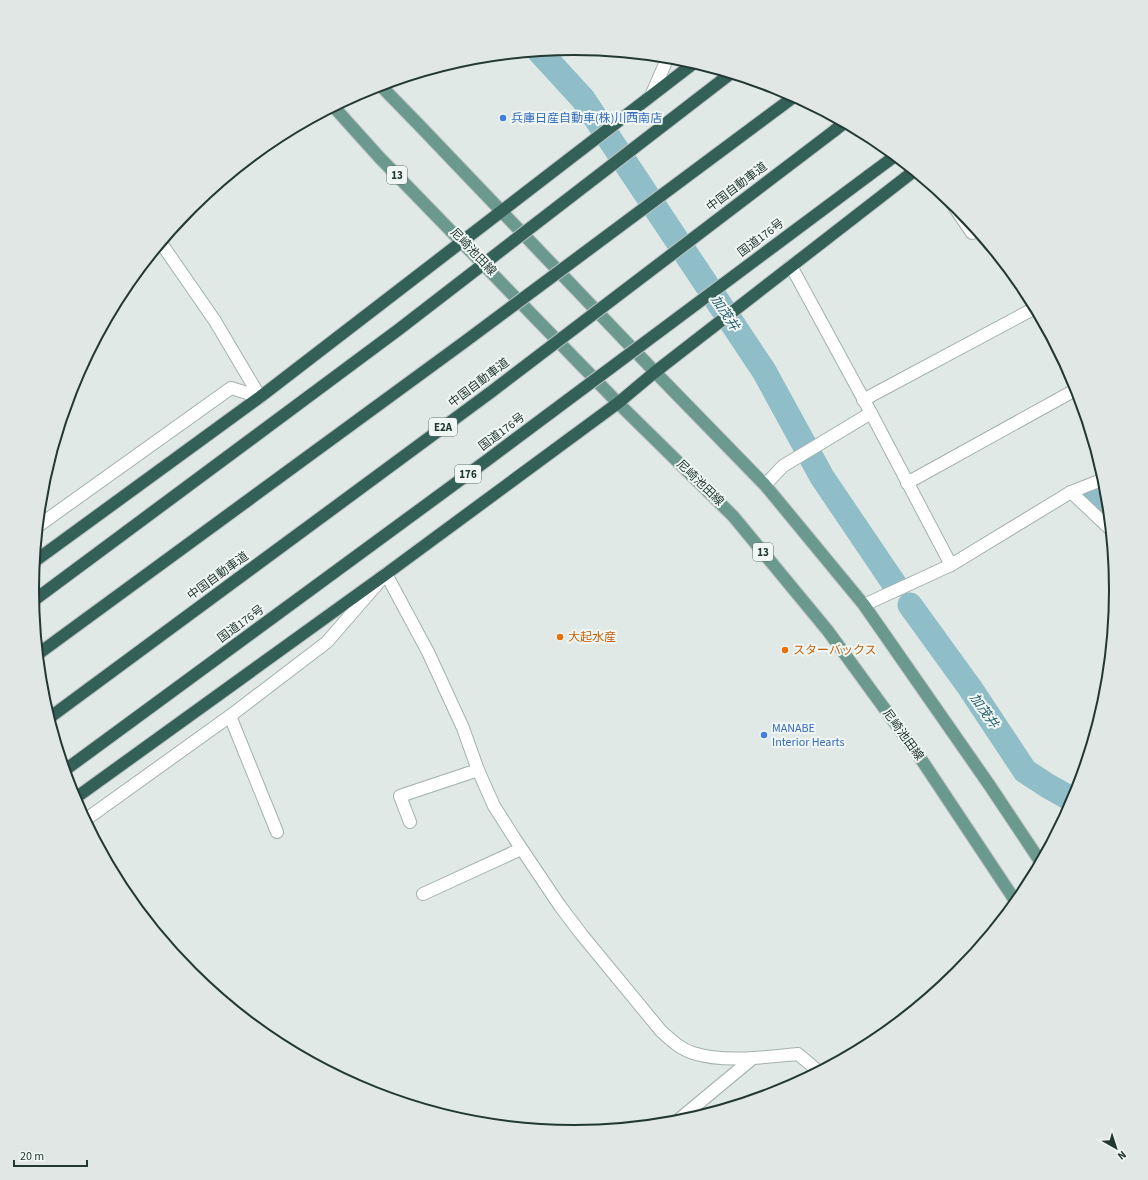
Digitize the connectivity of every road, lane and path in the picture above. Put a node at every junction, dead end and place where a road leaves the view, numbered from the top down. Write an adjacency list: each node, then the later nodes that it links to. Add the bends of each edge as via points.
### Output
1 (665, 63): 5 (street)
2 (688, 67): 5 (highway)
3 (726, 77): 31 (highway, bridge, via 398,330)
4 (385, 90): 11 (main road)
5 (651, 96): 11 (highway)
6 (789, 100): 33 (highway, bridge, via 450,353)
7 (337, 110): 12 (main road, 尼崎池田線 / 13)
8 (840, 126): 34 (highway, 中国自動車道 / E2A, bridge, via 491,392)
9 (891, 159): 36 (highway, 国道176号 / 176, bridge)
10 (911, 175): 14 (highway)
11 (501, 211): 12 (highway); 16 (main road)
12 (462, 241): 18 (highway); 20 (main road, 尼崎池田線 / 13)
13 (164, 247): 18 (street, via 215,321)
14 (791, 266): 16 (highway); 19 (street)
15 (1030, 311): 19 (street)
16 (655, 372): 20 (highway); 24 (main road)
17 (1071, 392): 23 (street)
18 (260, 397): 26 (street, via 230,388); 28 (highway)
19 (864, 400): 21 (street)
20 (618, 403): 30 (highway); 45 (main road, 尼崎池田線 / 13, via 733,516 828,631 919,756)
21 (871, 413): 23 (street); 24 (street, via 783,466)
22 (1098, 481): 25 (street)
23 (908, 483): 29 (street)
24 (765, 485): 32 (main road)
25 (1071, 492): 27 (street); 29 (street)
26 (44, 522)
27 (1104, 524)
28 (40, 558)
29 (951, 565): 32 (street)
30 (386, 574): 35 (street, via 328,642); 37 (street, via 428,652 463,728); 38 (highway)
31 (39, 595)
32 (864, 605): 43 (main road)
33 (43, 650)
34 (54, 714)
35 (230, 716): 39 (street); 41 (street)
36 (69, 767)
37 (478, 770): 40 (street, via 400,796); 42 (street, via 494,806)
38 (80, 795)
39 (90, 817)
40 (410, 822)
41 (277, 832)
42 (522, 848): 44 (street); 46 (street, via 582,935 674,1043 693,1053 716,1058)
43 (1037, 858)
44 (423, 894)
45 (1012, 896)
46 (754, 1058): 47 (street, via 798,1054); 48 (street)
47 (814, 1068)
48 (687, 1113)

